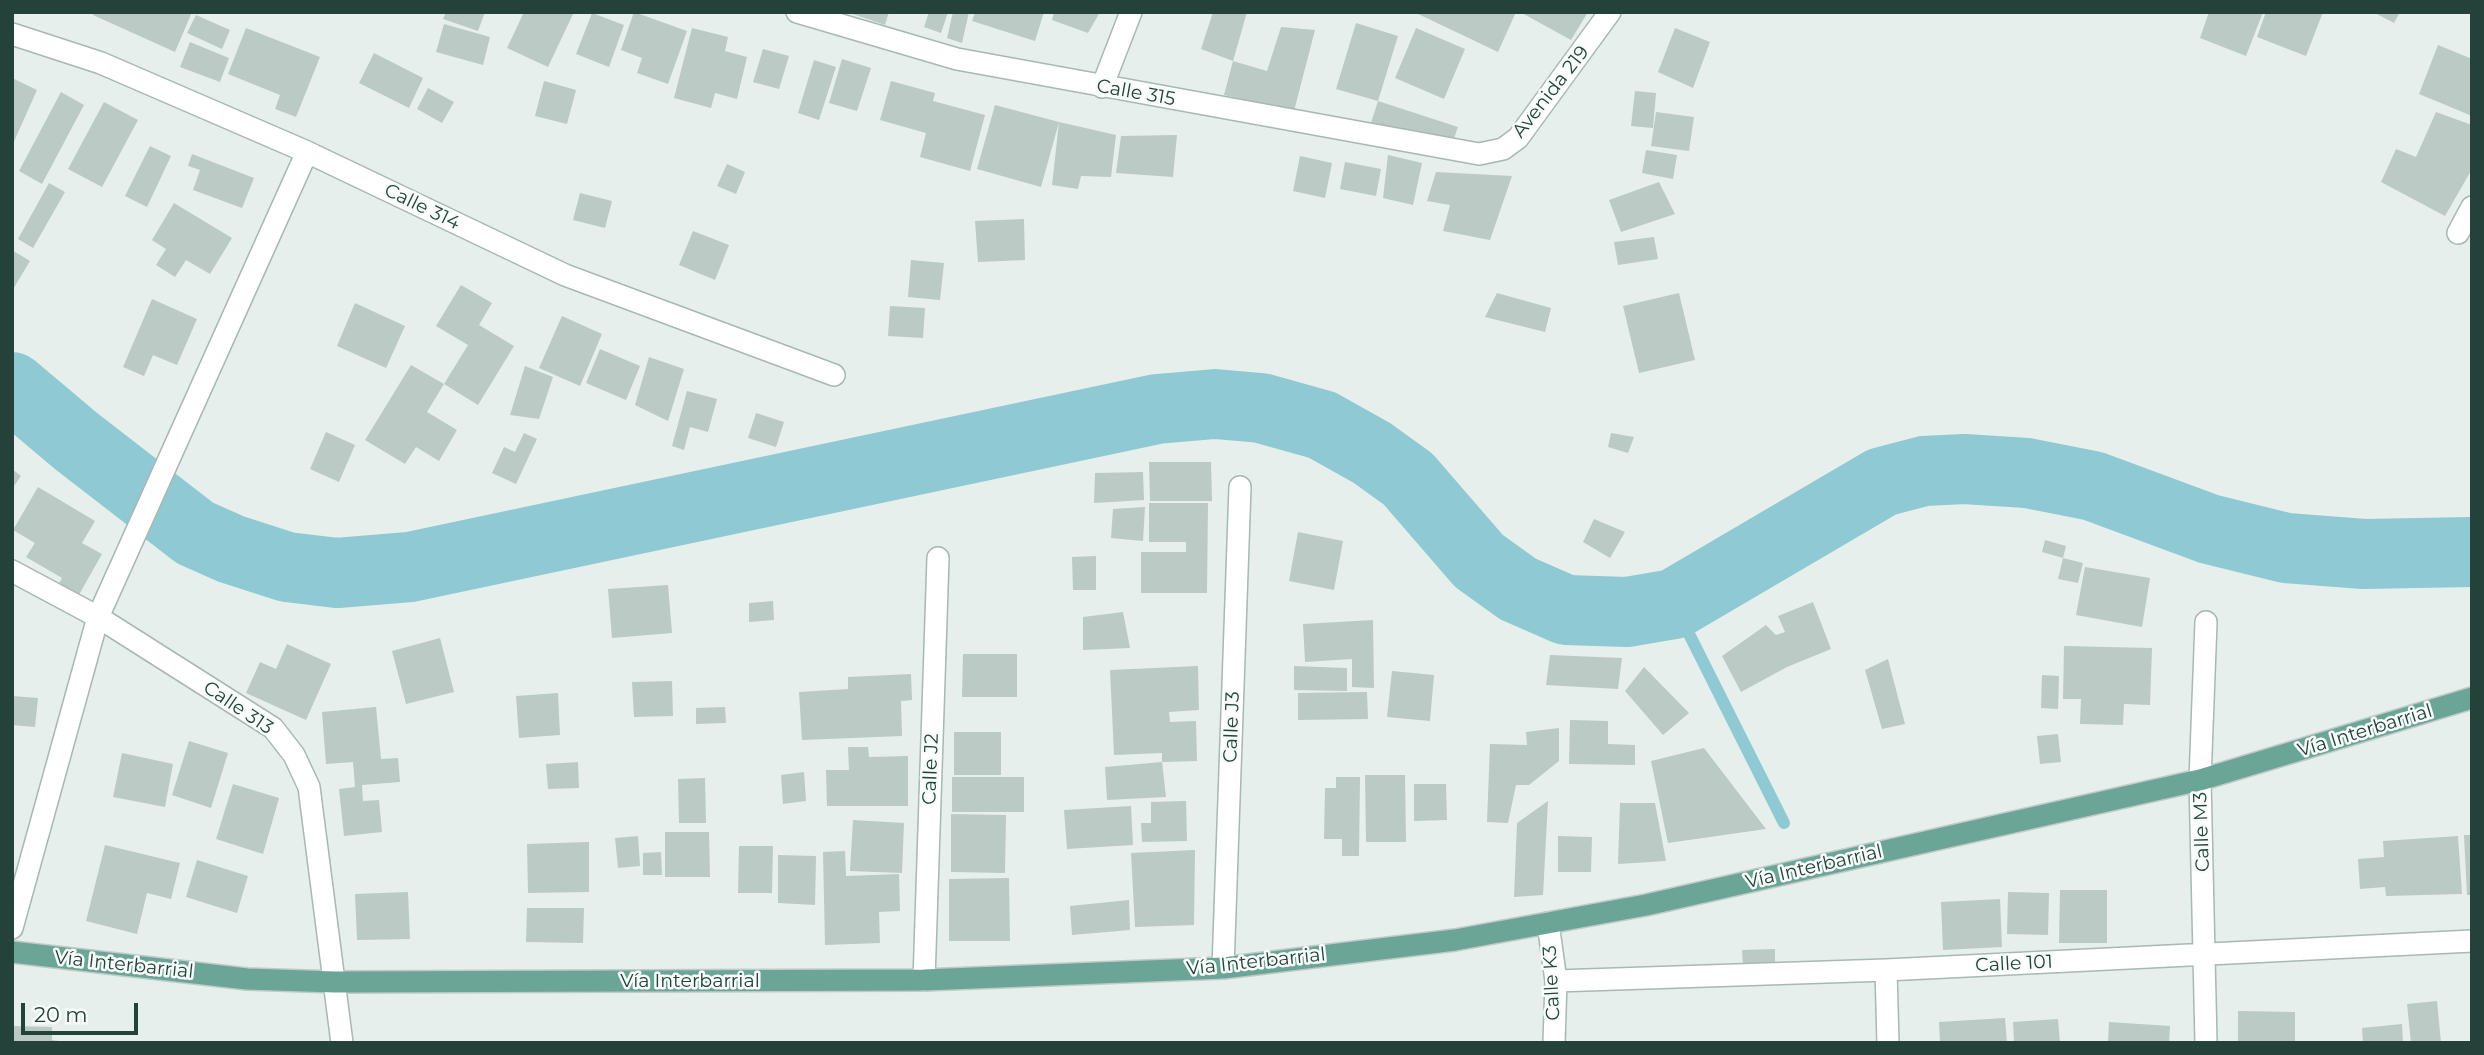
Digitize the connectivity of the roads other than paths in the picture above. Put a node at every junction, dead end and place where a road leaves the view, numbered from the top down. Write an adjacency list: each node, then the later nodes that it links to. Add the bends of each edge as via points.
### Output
1 (797, 12): 5 (street, Calle 315, via 957,58)
2 (1131, 12): 5 (street)
3 (1610, 12): 7 (street, Avenida 219, via 1518,138 1503,149)
4 (12, 34): 6 (street, Calle 314, via 101,63)
5 (1102, 87): 7 (street, Calle 315)
6 (307, 152): 10 (street, Calle 314, via 565,275); 14 (street)
7 (1479, 154)
8 (2472, 206): 9 (street)
9 (2458, 233)
10 (834, 375)
11 (1240, 487): 23 (street, Calle J3)
12 (938, 558): 25 (street, Calle J2)
13 (12, 571): 14 (street, Calle 313)
14 (98, 617): 19 (street); 27 (street, Calle 313, via 274,728 294,755 309,787)
15 (2206, 622): 17 (street, Calle M3)
16 (2472, 698): 17 (main road, Vía Interbarrial)
17 (2200, 780): 18 (main road, Vía Interbarrial); 22 (street, Calle M3)
18 (1548, 923): 23 (main road, Vía Interbarrial, via 1455,940); 26 (street, Calle K3)
19 (12, 928)
20 (2472, 941): 22 (street, Calle 101)
21 (12, 952): 27 (main road, Vía Interbarrial, via 247,979)
22 (2205, 955): 24 (street, Calle 101); 31 (street, Calle M3)
23 (1223, 968): 25 (main road, Vía Interbarrial)
24 (1886, 970): 26 (street, Calle 101); 30 (street)
25 (924, 980): 27 (main road, Vía Interbarrial)
26 (1556, 981): 29 (street, Calle K3)
27 (335, 982): 28 (street, Calle 313)
28 (342, 1043)
29 (1554, 1043)
30 (1888, 1043)
31 (2206, 1043)

